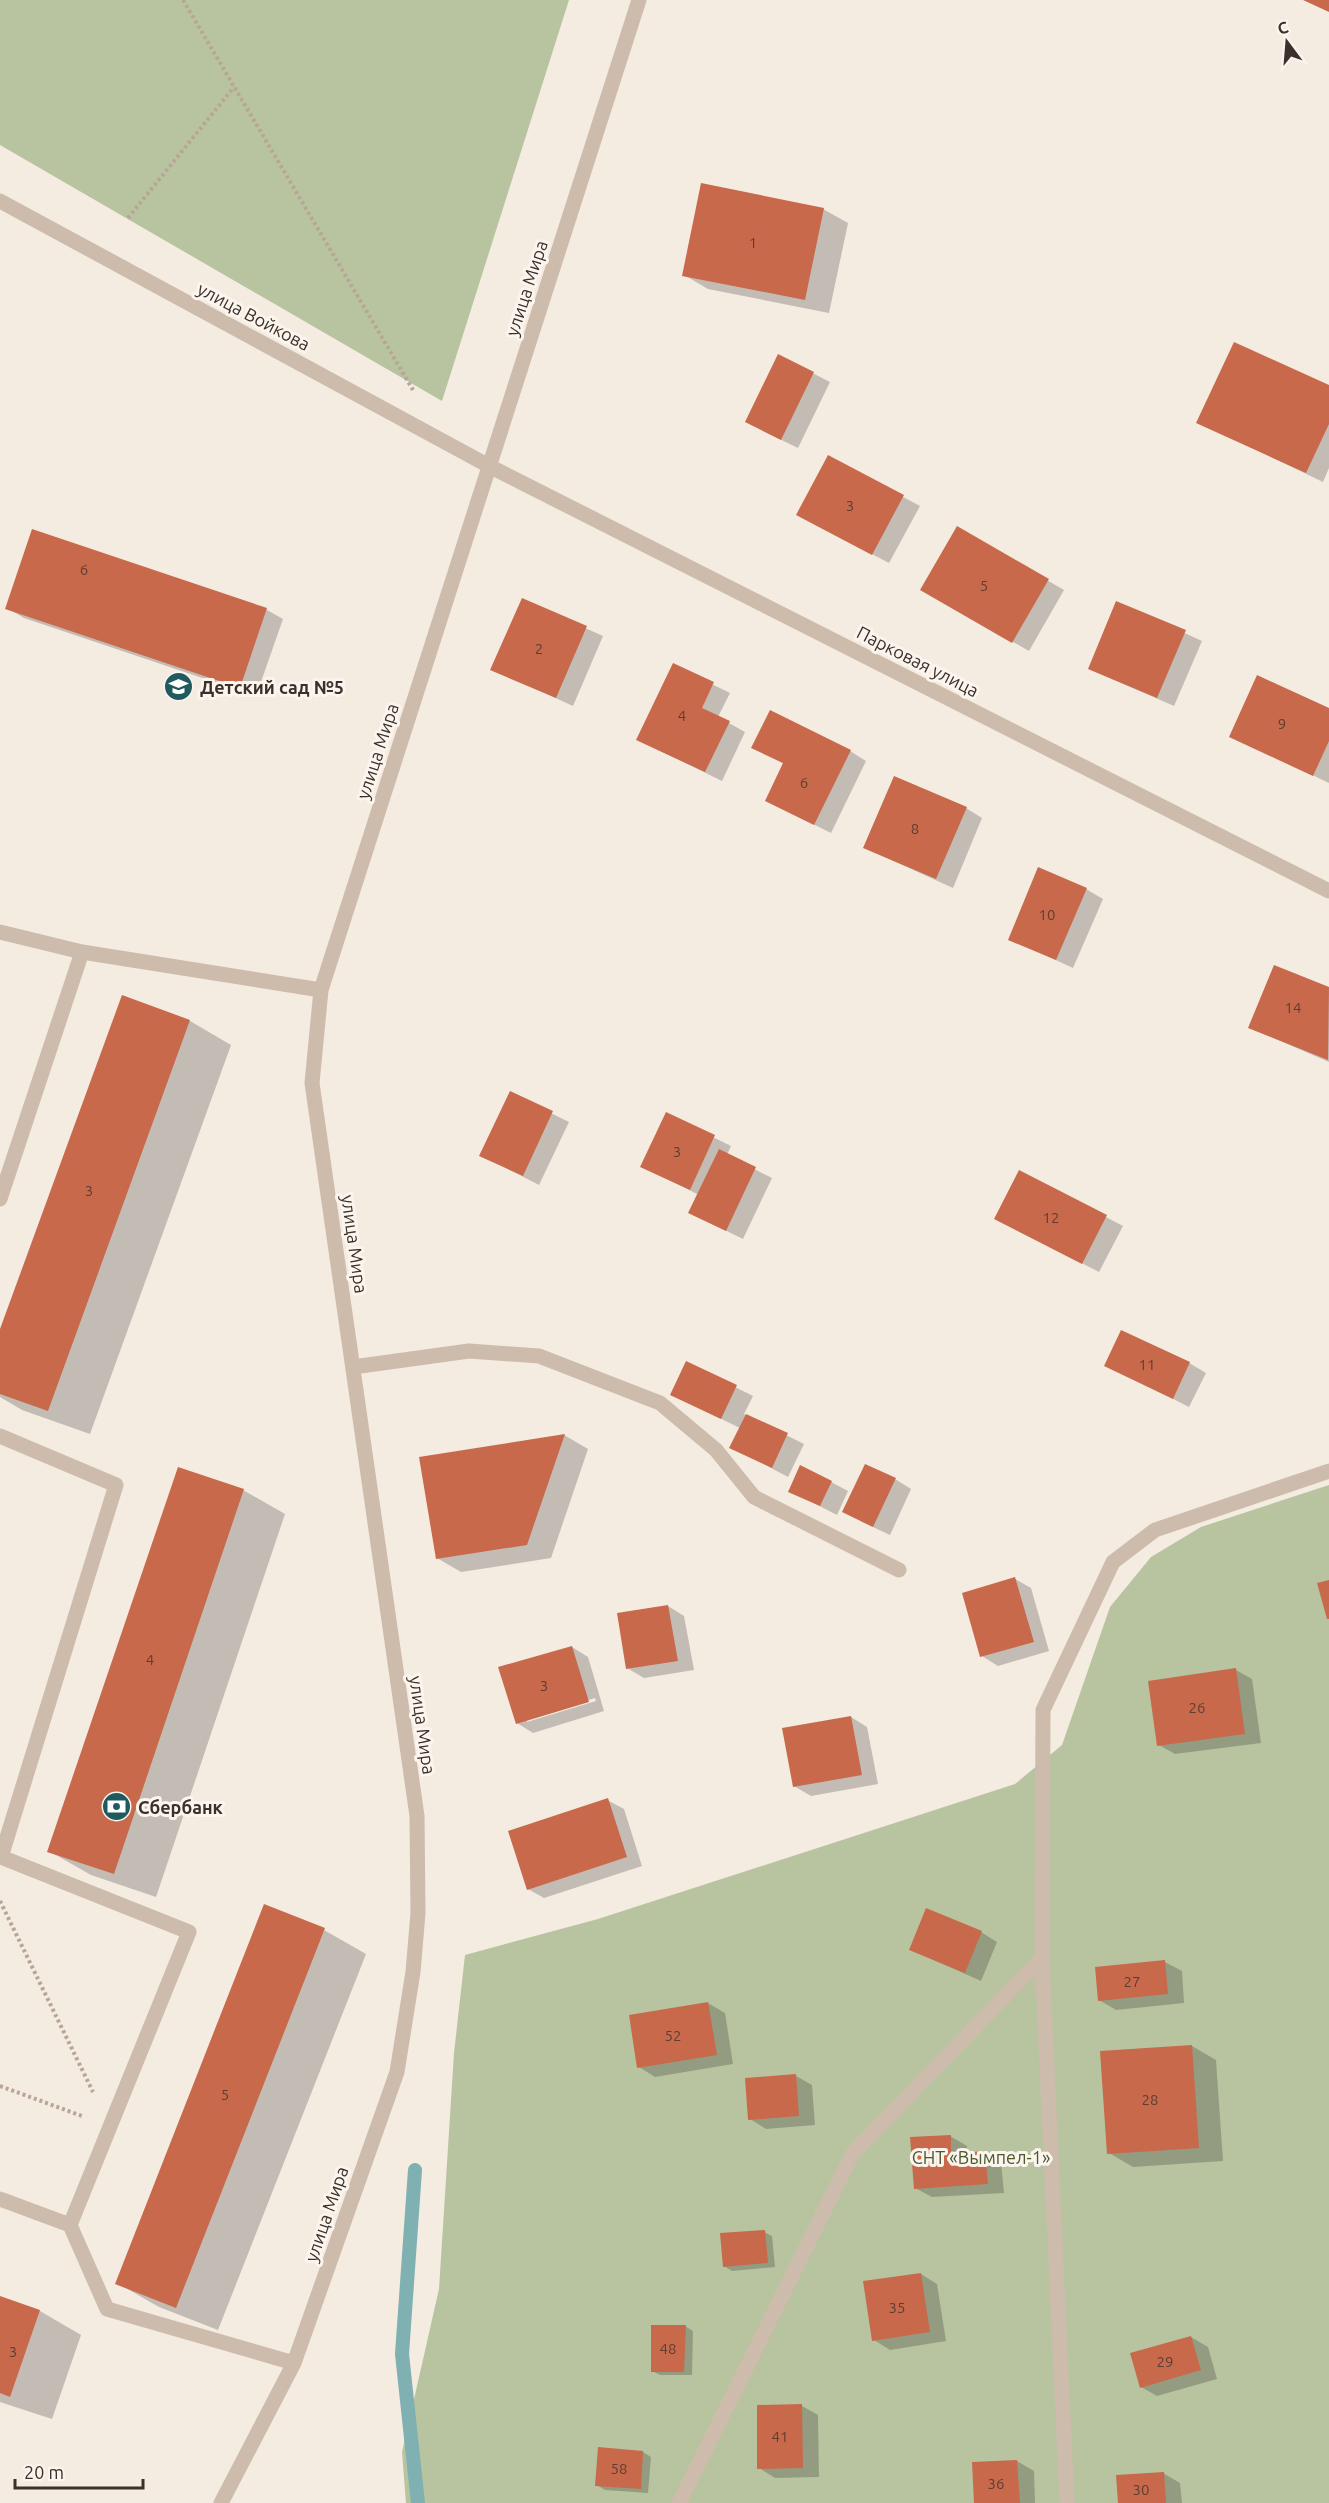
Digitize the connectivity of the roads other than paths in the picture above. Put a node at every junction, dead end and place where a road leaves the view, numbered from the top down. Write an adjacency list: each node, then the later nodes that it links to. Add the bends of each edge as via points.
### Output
1 (639, 0): 3 (street, улица Мира)
2 (0, 201): 3 (street, улица Войкова)
3 (489, 466): 4 (street, Парковая улица); 7 (street, улица Мира)
4 (1329, 891)
5 (0, 932): 6 (street)
6 (82, 952): 7 (street); 8 (street)
7 (321, 990): 9 (street, улица Мира, via 312,1083)
8 (0, 1198)
9 (353, 1367): 12 (street, via 469,1351 539,1356 660,1403 716,1450 754,1497); 16 (street, улица Мира, via 417,1816 418,1913 397,2072)
10 (0, 1436): 15 (street, via 116,1485 1,1857 189,1932)
11 (1329, 1471): 13 (street, via 1155,1530 1113,1562 1043,1710)
12 (899, 1570)
13 (1042, 1958): 18 (street, via 853,2153); 19 (street)
14 (0, 2199): 15 (street)
15 (69, 2225): 16 (street, via 106,2309)
16 (294, 2363): 17 (street, улица Мира)
17 (220, 2503)
18 (679, 2503)
19 (1067, 2503)

